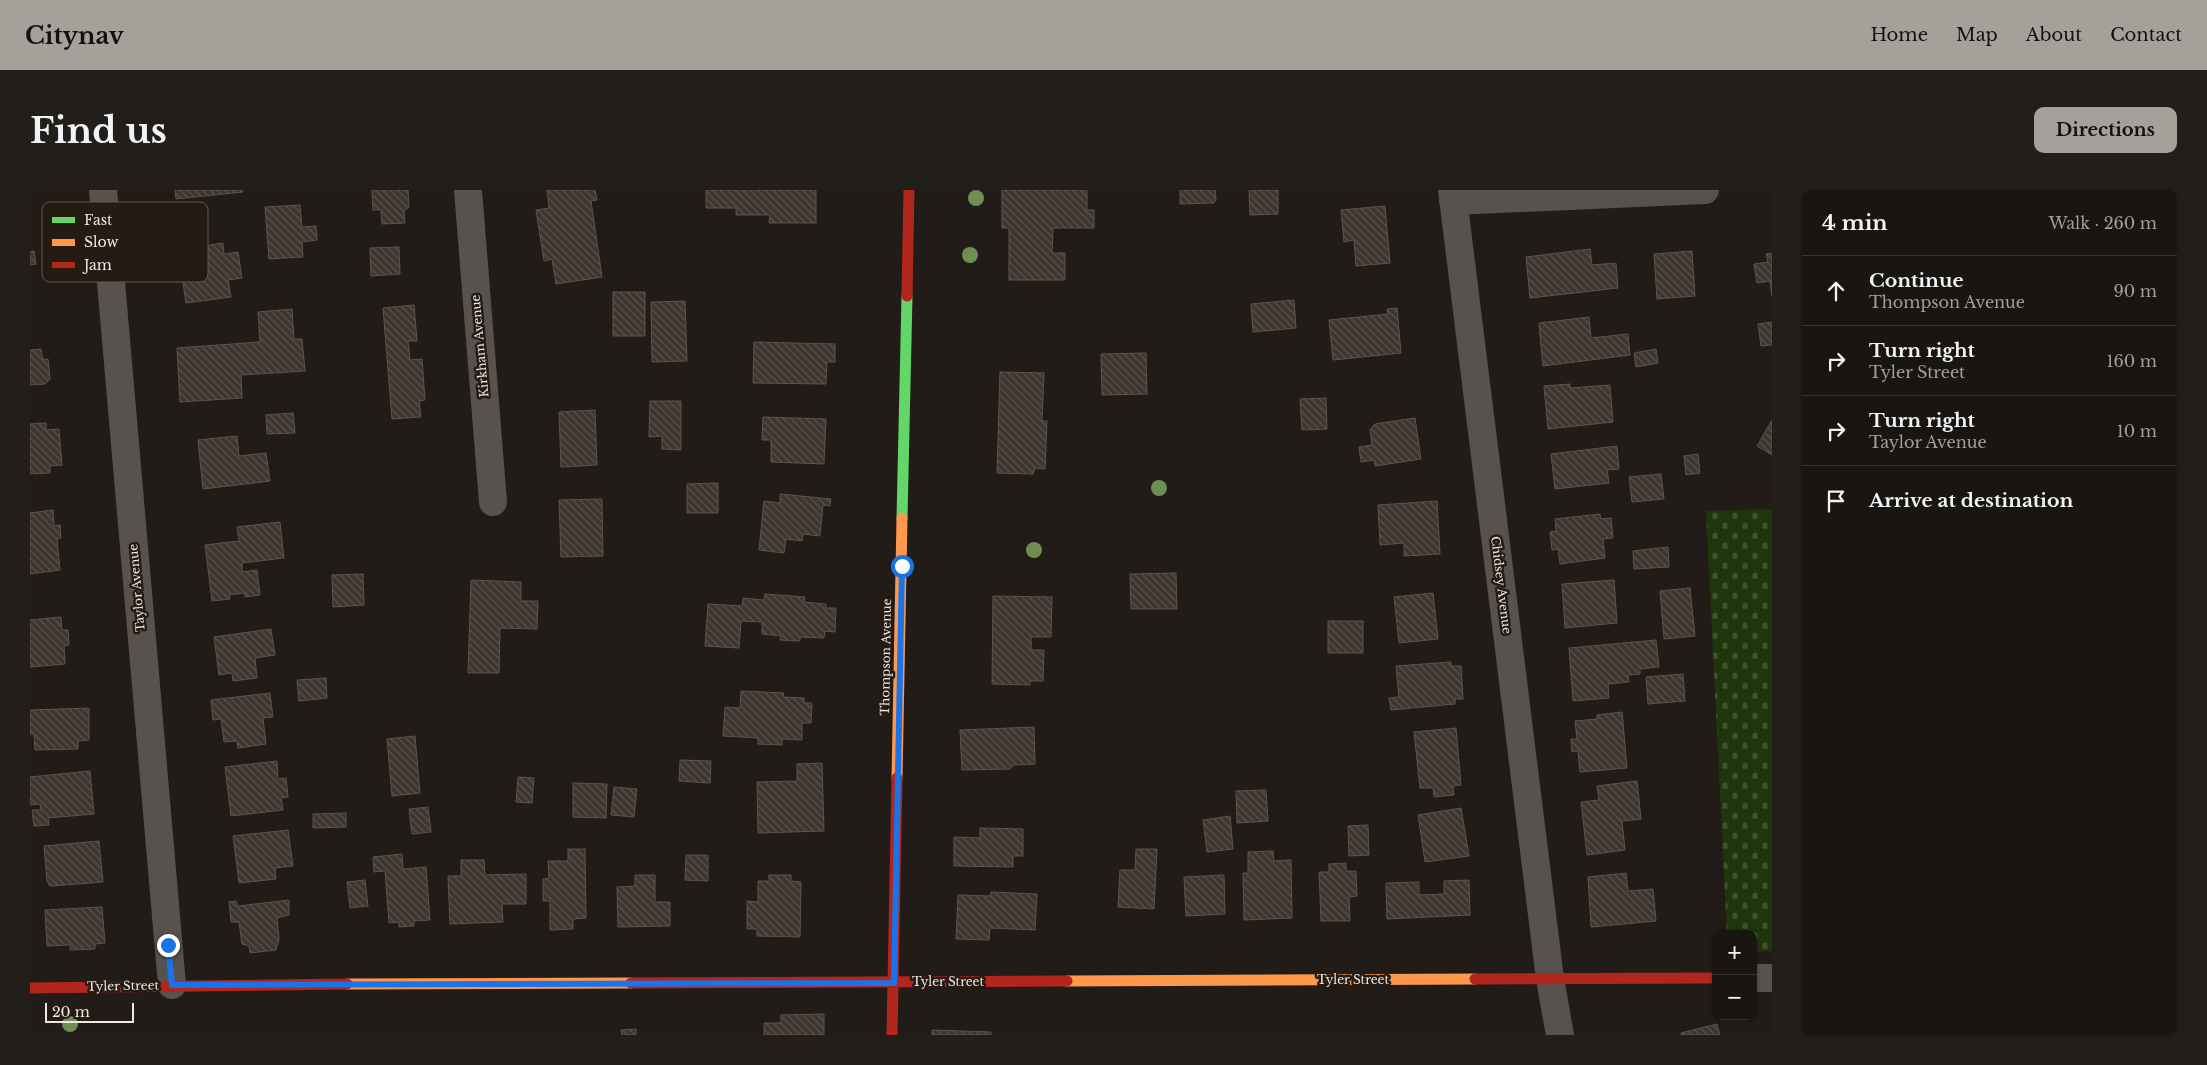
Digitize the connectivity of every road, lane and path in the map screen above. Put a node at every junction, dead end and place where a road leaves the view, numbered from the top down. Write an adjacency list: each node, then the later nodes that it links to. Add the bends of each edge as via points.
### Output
1 (468, 190): 6 (street, Kirkham Avenue)
2 (909, 190): 11 (street, Thompson Avenue)
3 (1706, 190): 4 (street)
4 (1452, 195): 10 (street, Chidsey Avenue)
5 (111, 282): 12 (street, Taylor Avenue)
6 (493, 502)
7 (1712, 978): 10 (street, Tyler Street)
8 (1757, 978): 9 (street)
9 (1772, 978)
10 (1550, 979): 11 (street, Tyler Street); 15 (street, Chidsey Avenue)
11 (894, 983): 12 (street, Tyler Street); 14 (street, Thompson Avenue)
12 (172, 985): 13 (street, Tyler Street)
13 (30, 988)
14 (892, 1035)
15 (1560, 1035)

